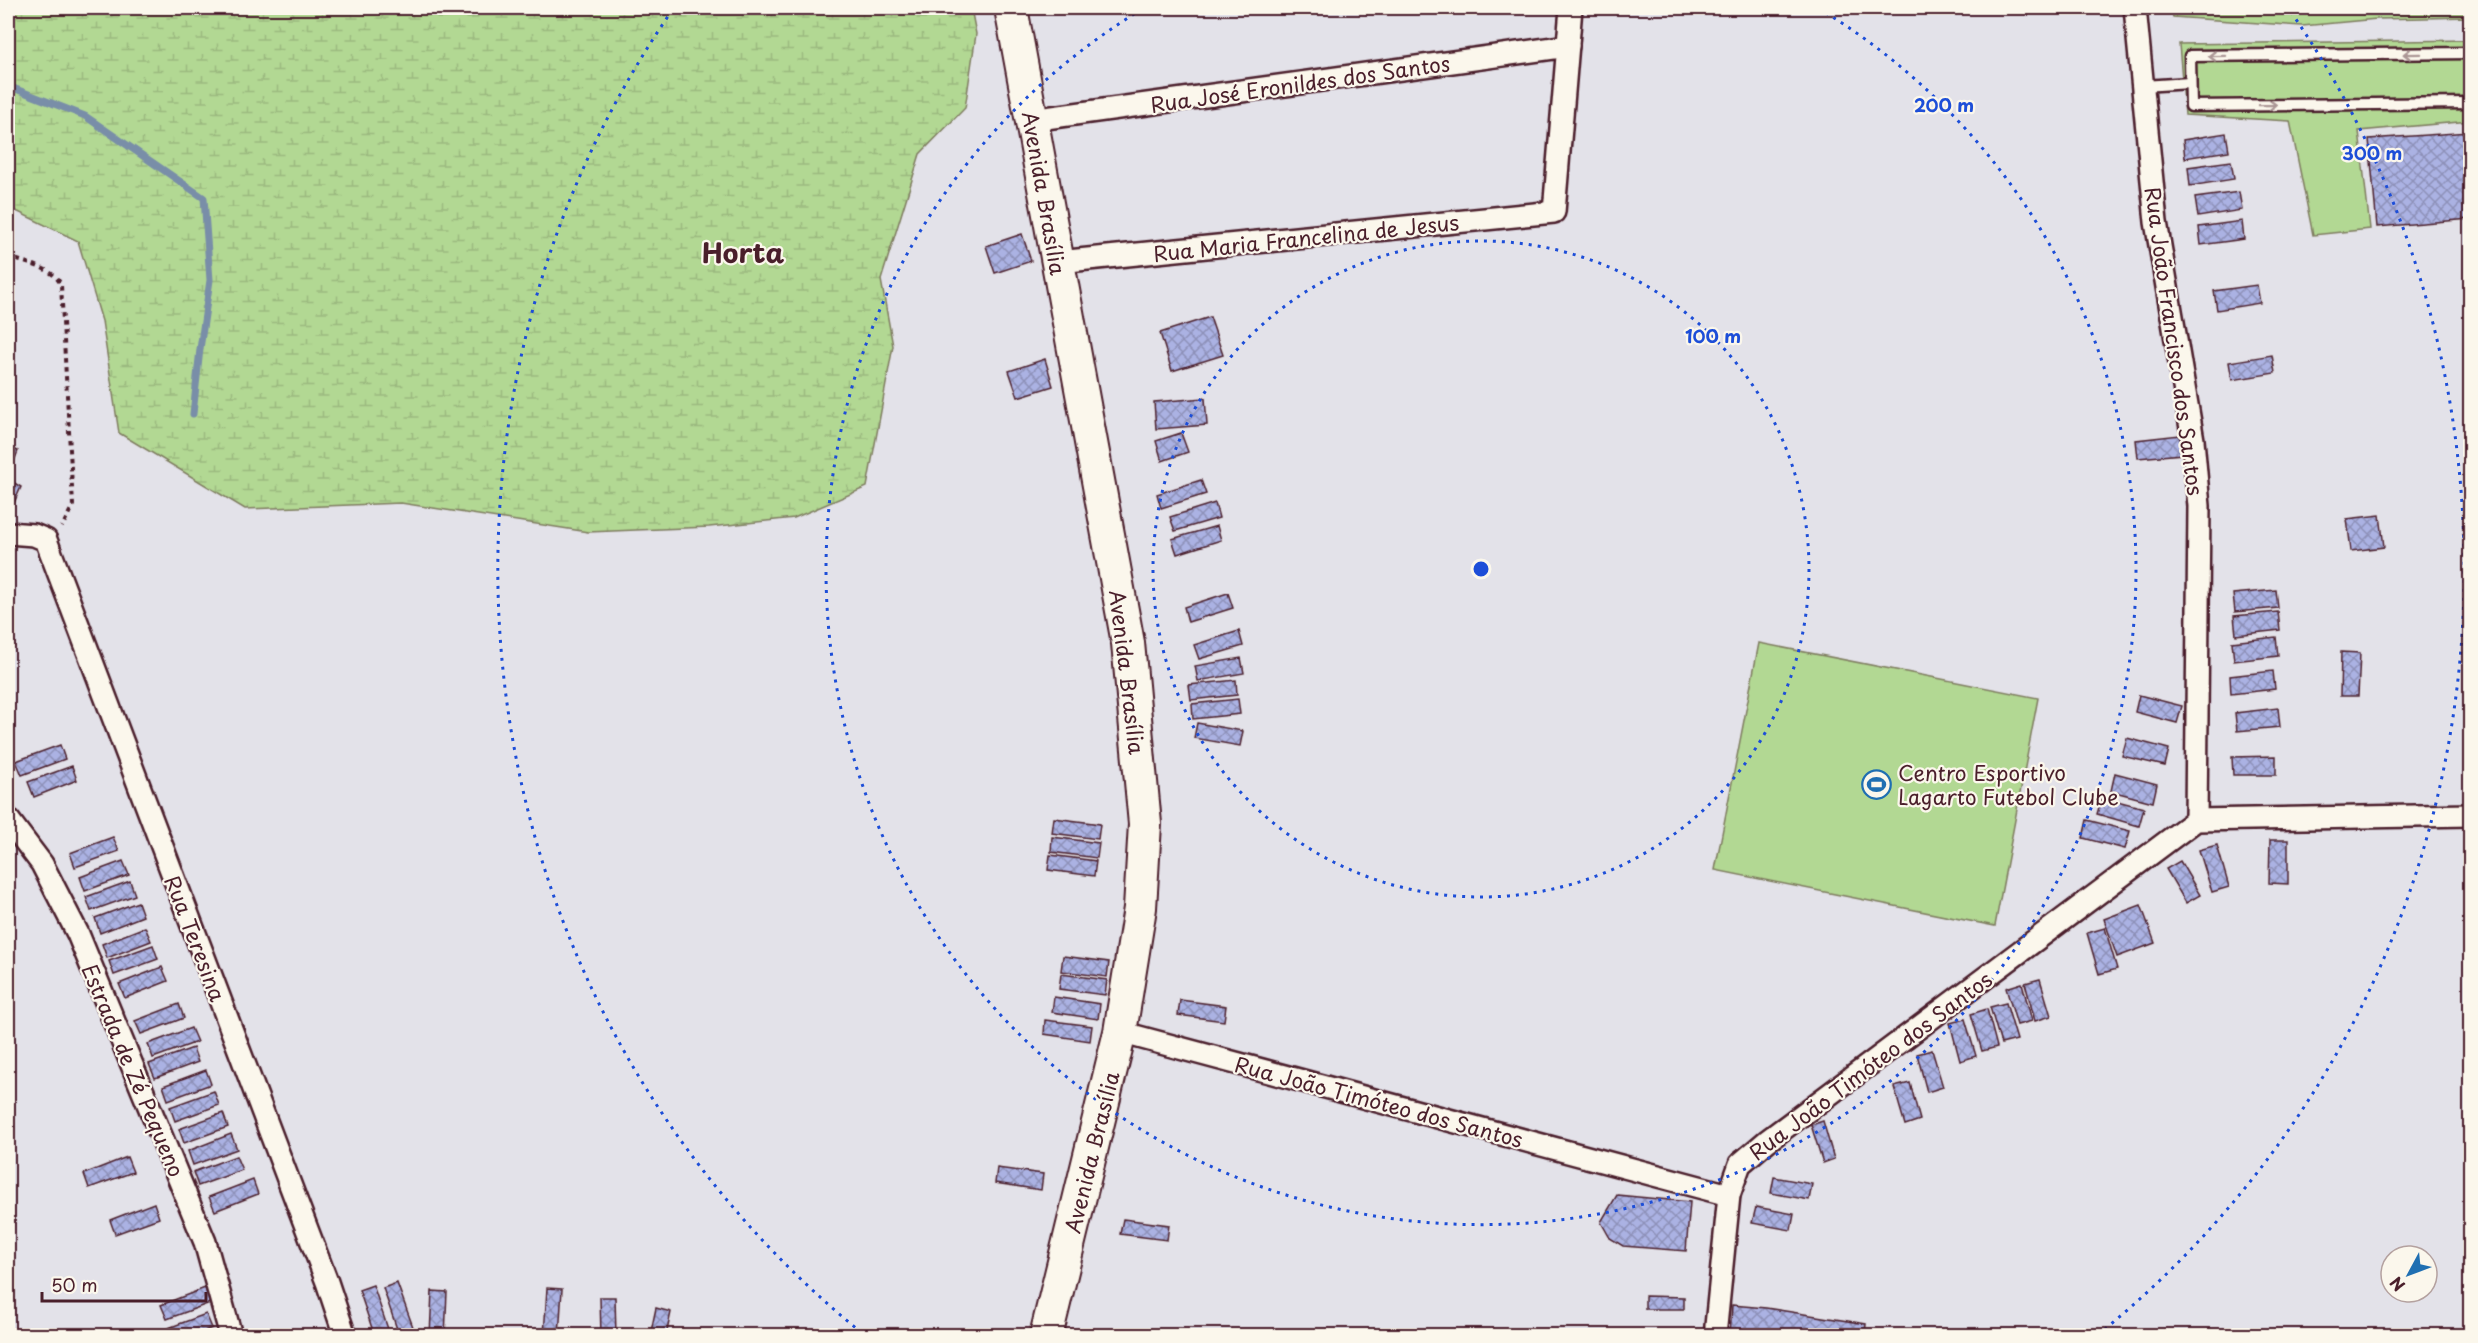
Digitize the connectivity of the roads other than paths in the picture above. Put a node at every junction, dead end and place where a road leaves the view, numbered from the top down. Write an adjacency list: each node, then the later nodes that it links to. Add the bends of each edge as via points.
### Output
1 (1011, 8): 9 (main road, Avenida Brasília)
2 (1571, 8): 4 (street)
3 (2135, 8): 7 (street, Rua João Francisco dos Santos)
4 (1568, 46): 9 (street, Rua José Eronildes dos Santos); 10 (street, Rua Maria Francelina de Jesus, via 1554,212)
5 (2470, 53): 6 (lane, one-way to 6, via 2190,56)
6 (2190, 83): 7 (lane); 8 (lane, one-way to 8, via 2191,106)
7 (2143, 86): 14 (street, Rua João Francisco dos Santos, via 2156,222 2193,440 2199,506)
8 (2470, 103)
9 (1032, 120): 10 (main road, Avenida Brasília)
10 (1058, 262): 15 (main road, Avenida Brasília, via 1128,643 1145,824 1140,908)
11 (8, 533): 18 (street, Rua Teresina, via 46,540)
12 (2470, 814): 14 (street)
13 (8, 819): 17 (street, Estrada de Zé Pequeno, via 42,864 78,934 205,1242)
14 (2196, 819): 16 (street, Rua João Timóteo dos Santos, via 1767,1141 1740,1164)
15 (1120, 1032): 16 (street, Rua João Timóteo dos Santos); 19 (main road, Avenida Brasília)
16 (1729, 1195): 20 (street)
17 (231, 1335)
18 (345, 1335)
19 (1046, 1335)
20 (1714, 1335)

